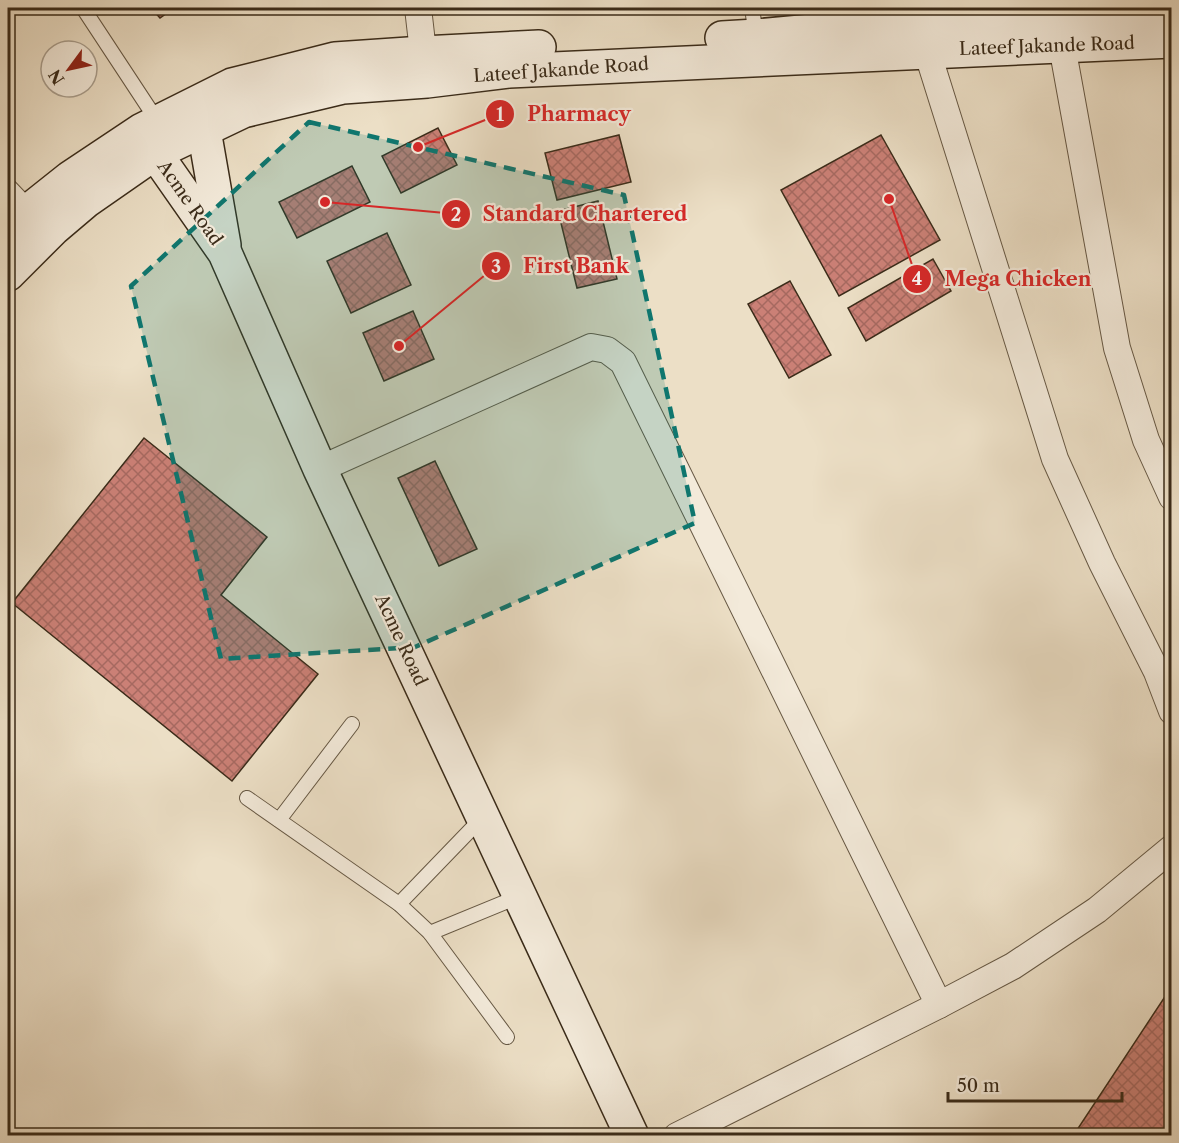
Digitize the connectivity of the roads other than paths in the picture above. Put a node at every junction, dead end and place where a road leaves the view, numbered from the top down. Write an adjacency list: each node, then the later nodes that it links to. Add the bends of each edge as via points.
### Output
1 (83, 8): 10 (lane)
2 (418, 8): 8 (street)
3 (1172, 16): 4 (main road, Lateef Jakande Road)
4 (754, 22): 8 (main road, Lateef Jakande Road)
5 (1172, 41): 6 (main road, Lateef Jakande Road)
6 (1062, 46): 7 (main road, Lateef Jakande Road); 17 (street, via 1117,348 1146,440)
7 (927, 51): 8 (main road, Lateef Jakande Road, via 510,70); 18 (street, via 1055,459)
8 (425, 67): 9 (main road, Lateef Jakande Road, via 243,111)
9 (197, 118): 10 (main road, Lateef Jakande Road); 14 (main road)
10 (152, 135): 12 (main road, Lateef Jakande Road, via 70,178); 14 (main road, Acme Road)
11 (8, 185): 12 (lane)
12 (42, 219): 13 (main road, Lateef Jakande Road); 15 (main road, Lateef Jakande Road)
13 (8, 232)
14 (225, 253): 16 (main road, Acme Road)
15 (8, 274)
16 (320, 469): 21 (main road, Acme Road); 27 (street, via 591,347 607,350 623,362)
17 (1172, 497)
18 (1172, 711)
19 (352, 724): 22 (lane)
20 (247, 798): 22 (lane)
21 (484, 817): 24 (main road, Acme Road); 25 (lane)
22 (279, 820): 25 (lane)
23 (1172, 848): 27 (street, via 1097,910 1013,966)
24 (520, 896): 26 (lane); 29 (main road, Acme Road)
25 (399, 904): 26 (lane)
26 (430, 933): 28 (lane)
27 (939, 1005): 30 (street)
28 (507, 1036)
29 (632, 1136)
30 (676, 1136)

